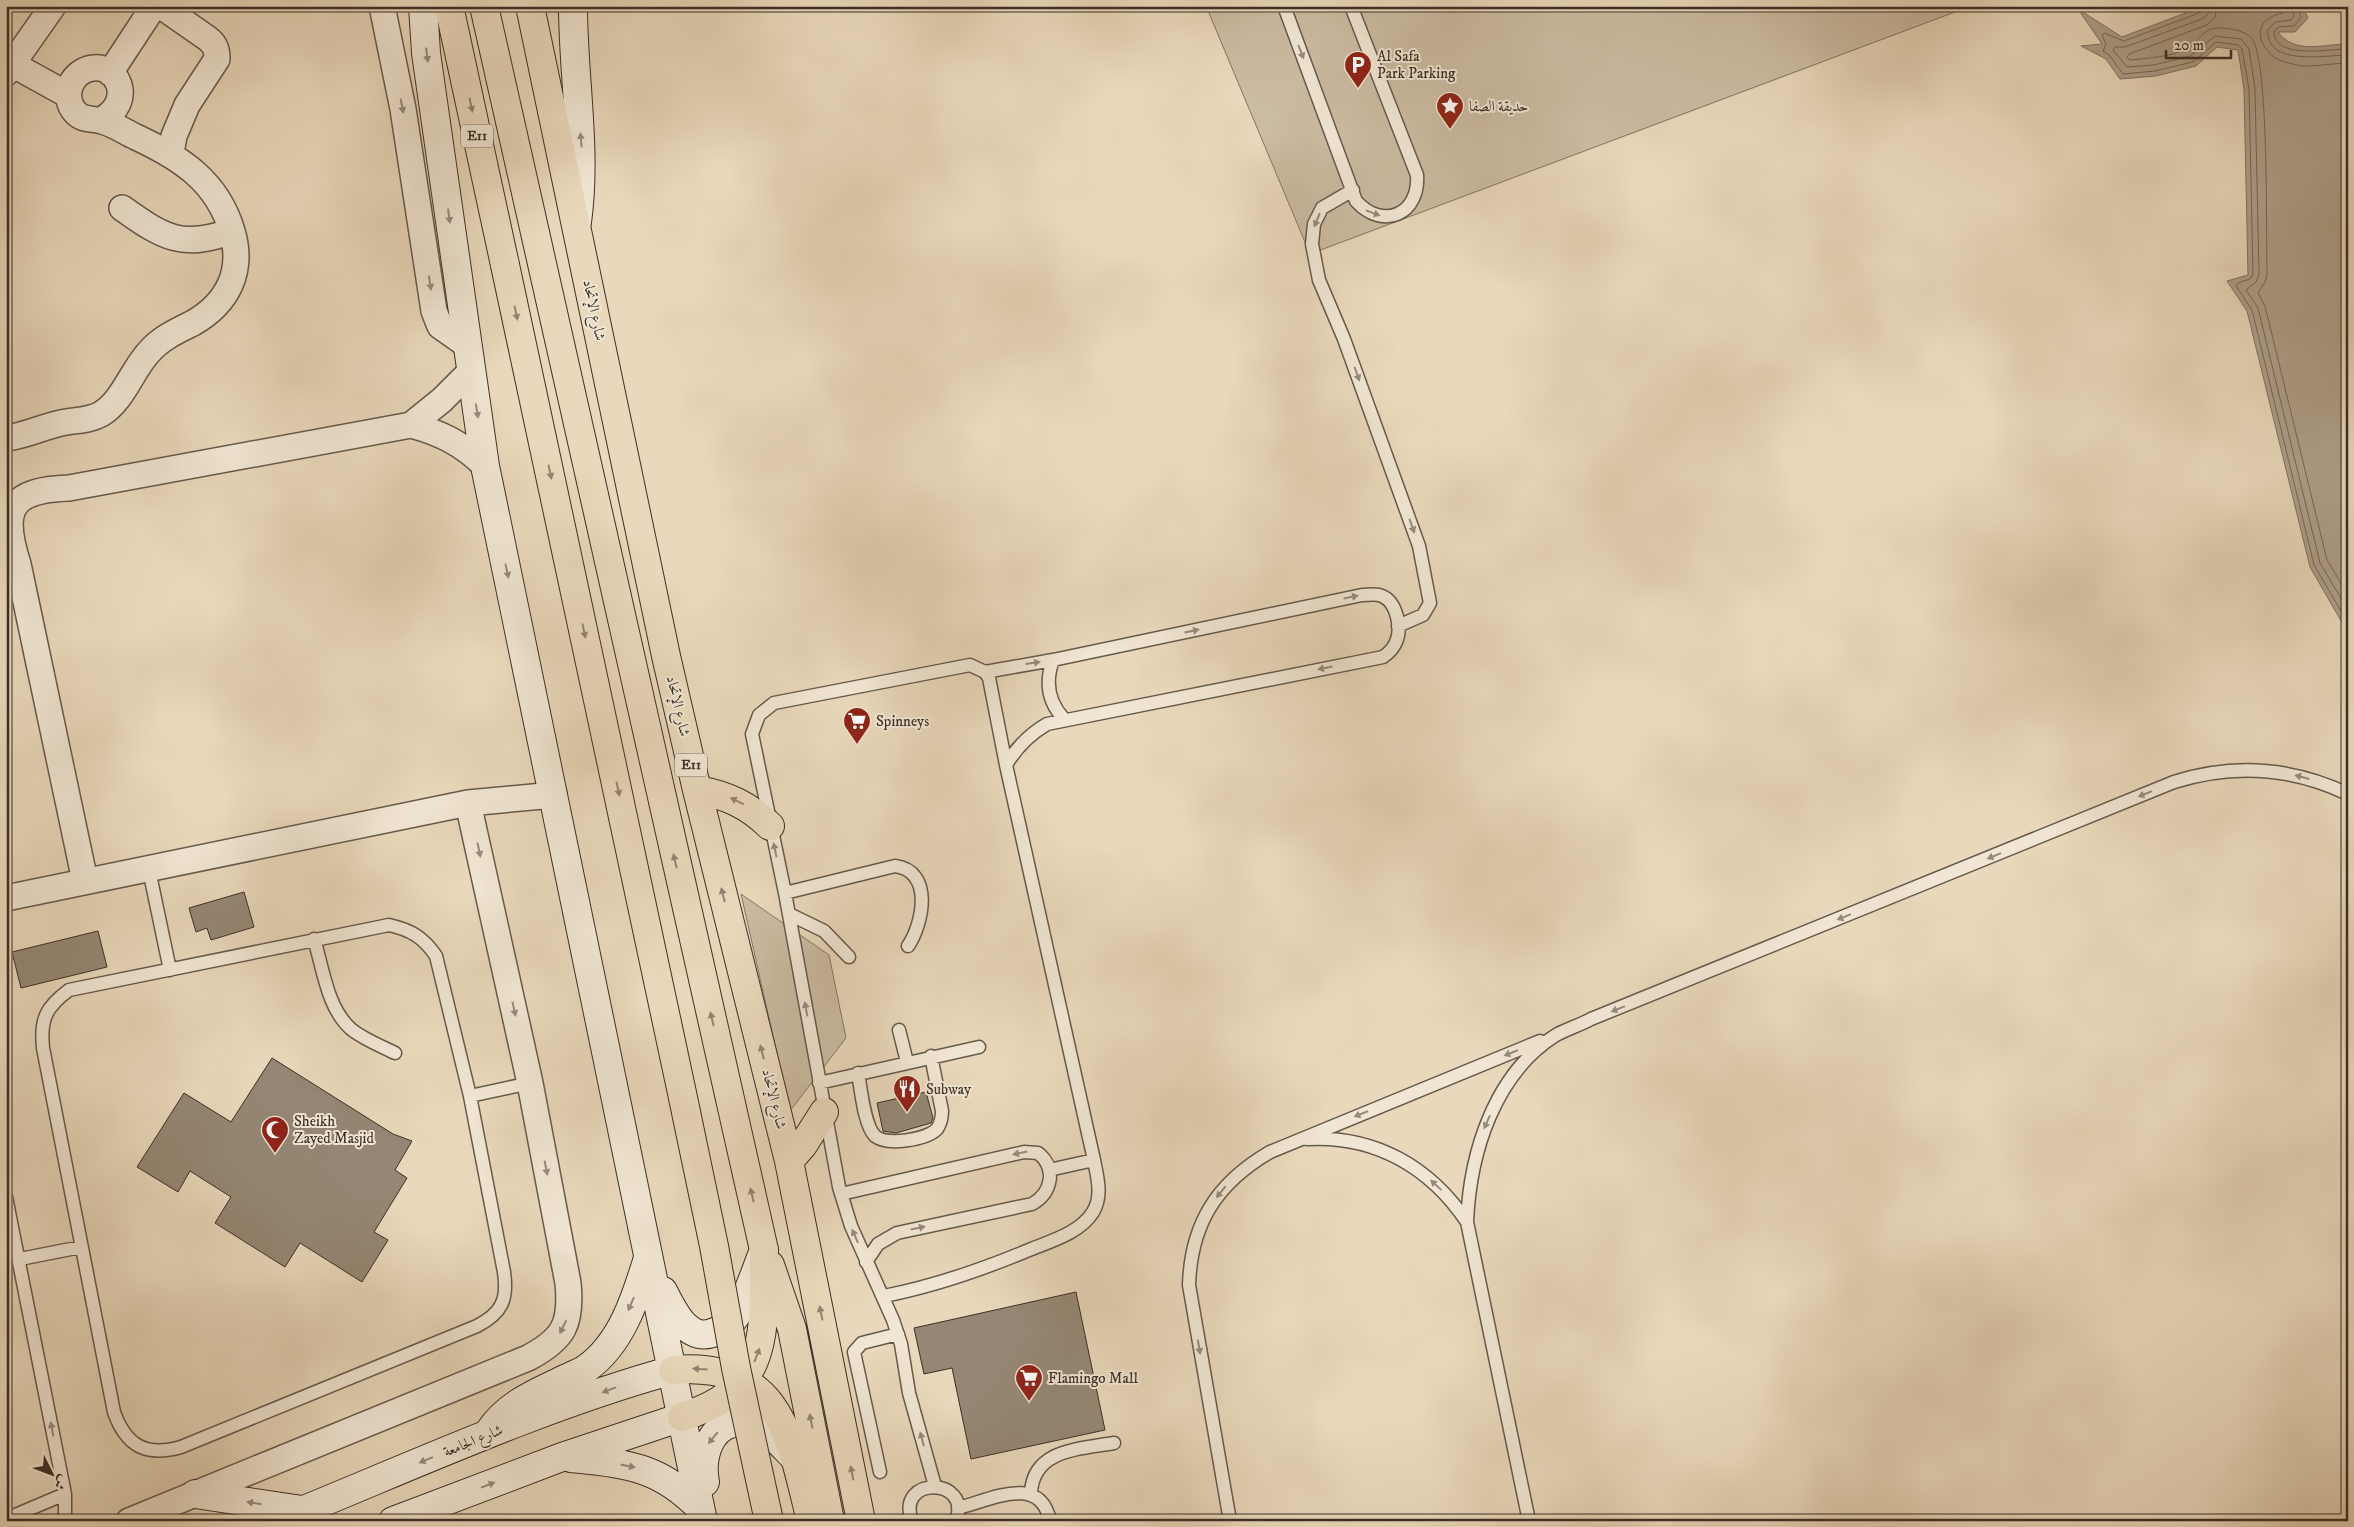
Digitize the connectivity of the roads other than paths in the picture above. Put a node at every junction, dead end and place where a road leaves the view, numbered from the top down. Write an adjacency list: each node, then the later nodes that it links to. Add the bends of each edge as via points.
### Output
1 (53, 6): 12 (street)
2 (154, 6): 13 (street)
3 (161, 6): 16 (street, via 207,38 217,50 217,59 180,120)
4 (382, 6): 21 (street, one-way to 21, via 403,109 434,311 440,326)
5 (423, 6): 21 (main road, one-way to 21, via 426,52)
6 (449, 6): 92 (highway, E11, one-way to 92, bridge, via 680,1083)
7 (484, 6): 63 (highway, one-way to 7)
8 (530, 6): 19 (highway, شارع الإتحاد / E11)
9 (1284, 6): 17 (lane, one-way to 17)
10 (1351, 6): 17 (lane, one-way to 10, via 1356,201 1364,210 1386,216 1398,214 1408,207 1418,186 1413,164)
11 (574, 9): 19 (main road, one-way to 11, via 582,157)
12 (9, 68): 14 (street)
13 (110, 73): 14 (street, via 100,68 78,74); 15 (street, via 120,88 119,105 112,115)
14 (68, 95): 15 (street, via 70,104 82,118)
15 (101, 120): 16 (street)
16 (171, 153): 20 (street, via 199,175 211,190)
17 (1353, 190): 25 (lane, one-way to 25, via 1322,208 1314,224 1312,244 1319,280 1344,339 1419,546 1430,603 1424,615)
18 (122, 208): 20 (street, via 145,224 183,240 210,239)
19 (576, 223): 30 (highway, شارع الإتحاد / E11)
20 (232, 231): 23 (street, via 237,250 236,268 222,299 209,312 160,341 111,405 90,418)
21 (468, 358): 22 (street, via 442,400); 24 (main road, one-way to 24)
22 (411, 425): 24 (street, via 452,439); 36 (street, via 69,488 35,503 24,516 19,530 18,564)
23 (6, 438)
24 (486, 466): 32 (main road, one-way to 32)
25 (1398, 626): 26 (lane, one-way to 25, via 1362,595 1382,596 1390,602); 28 (lane, one-way to 28, via 1397,640 1383,657)
26 (1053, 660): 27 (lane, one-way to 26); 28 (lane, via 1049,693 1052,704)
27 (985, 672): 29 (lane, via 989,678); 34 (lane, via 970,665 956,667 784,701 766,708 759,715 752,734)
28 (1064, 719): 29 (lane, via 1034,732 1013,752)
29 (1006, 765): 56 (lane)
30 (697, 790): 34 (highway, one-way to 30, via 737,800); 57 (highway, شارع الإتحاد / E11, one-way to 30)
31 (2348, 794): 45 (lane, one-way to 45, via 2303,776 2277,771 2251,769 2198,774)
32 (554, 795): 33 (street); 64 (main road)
33 (468, 803): 35 (street); 52 (street, one-way to 52)
34 (770, 826): 37 (lane, one-way to 34)
35 (149, 870): 36 (street); 43 (lane)
36 (85, 881): 38 (street)
37 (785, 893): 39 (lane); 41 (lane, via 895,866 905,867 918,880 922,905 919,926)
38 (6, 898)
39 (789, 914): 42 (lane, via 824,931); 51 (lane, one-way to 39)
40 (314, 939): 43 (lane); 47 (lane, via 338,1012 351,1028); 53 (lane, via 389,925 408,930 425,940 436,956)
41 (908, 946)
42 (849, 957)
43 (170, 970): 62 (lane, via 69,990 55,1000 45,1014 41,1031 43,1048)
44 (900, 1030): 49 (lane)
45 (1557, 1035): 55 (lane, one-way to 55); 61 (lane, one-way to 61, via 1532,1054 1514,1075 1486,1123 1472,1172)
46 (980, 1047): 48 (lane)
47 (395, 1053)
48 (931, 1056): 49 (lane); 50 (lane, via 942,1119 938,1127 924,1136 889,1142 875,1135 867,1122)
49 (907, 1062): 50 (lane)
50 (858, 1073): 51 (lane)
51 (819, 1082): 54 (lane)
52 (530, 1083): 53 (lane); 81 (street, one-way to 81, via 570,1307 564,1329 549,1347 528,1358)
53 (470, 1096): 62 (lane, via 506,1289 502,1305 492,1318 181,1447 164,1452 147,1450 131,1442 120,1429)
54 (824, 1112): 57 (highway); 59 (lane)
55 (1298, 1139): 61 (lane, one-way to 55, via 1436,1184 1395,1155 1348,1140); 98 (lane, one-way to 98, via 1270,1152 1236,1176 1209,1208 1193,1248 1190,1266 1192,1305)
56 (1094, 1160): 58 (lane); 67 (lane, via 1099,1195 1094,1211 1080,1226 990,1267 946,1282)
57 (789, 1161): 95 (highway, شارع الإتحاد / E11, one-way to 57)
58 (1049, 1170): 59 (lane, one-way to 59, via 1044,1157 1032,1151); 66 (lane, one-way to 58, via 878,1244 897,1233 1032,1204 1049,1186)
59 (841, 1194): 66 (lane, one-way to 59)
60 (6, 1197): 65 (lane)
61 (1467, 1222): 99 (lane)
62 (81, 1247): 65 (lane)
63 (764, 1250): 64 (main road, via 734,1319 708,1336 692,1333 684,1326); 71 (highway, one-way to 63, via 754,1365 761,1345); 94 (highway, one-way to 63, via 792,1329)
64 (648, 1258): 69 (main road); 74 (main road, one-way to 74, via 631,1305 611,1345 587,1368 506,1411)
65 (20, 1259): 82 (lane, one-way to 65)
66 (866, 1262): 67 (lane)
67 (884, 1296): 68 (lane)
68 (898, 1334): 78 (lane, via 862,1343 854,1352); 79 (lane, one-way to 68)
69 (672, 1370): 70 (main road, شارع الجامعة); 71 (highway, one-way to 69, via 716,1371); 72 (main road)
70 (636, 1380): 73 (main road, via 662,1388 666,1396 666,1405); 74 (main road, شارع الجامعة, one-way to 74)
71 (743, 1380): 72 (highway, via 720,1401); 77 (highway, via 761,1392 775,1409)
72 (682, 1417): 73 (main road); 85 (main road)
73 (648, 1427): 76 (main road)
74 (487, 1435): 83 (main road, شارع الجامعة, one-way to 83)
75 (1114, 1443): 80 (lane, via 1051,1457 1038,1468)
76 (562, 1457): 85 (main road, one-way to 85, via 649,1470 686,1494); 91 (main road, one-way to 76)
77 (796, 1459): 85 (main road, one-way to 85, via 766,1431 750,1423 733,1423 717,1432 706,1446 703,1463); 93 (highway)
78 (880, 1472)
79 (935, 1486): 84 (lane, via 951,1492); 96 (lane, via 927,1487 914,1496 909,1512)
80 (1030, 1493): 84 (lane, via 1020,1492); 97 (lane, via 1040,1498)
81 (194, 1494): 83 (main road, one-way to 81); 89 (street)
82 (66, 1500): 86 (lane); 87 (lane); 88 (lane)
83 (302, 1510): 90 (main road, شارع الجامعة)
84 (957, 1514)
85 (706, 1516)
86 (6, 1519)
87 (65, 1521)
88 (74, 1521)
89 (129, 1521)
90 (277, 1521)
91 (393, 1521)
92 (769, 1521)
93 (811, 1521)
94 (830, 1521)
95 (861, 1521)
96 (912, 1521)
97 (1050, 1521)
98 (1230, 1521)
99 (1529, 1521)

